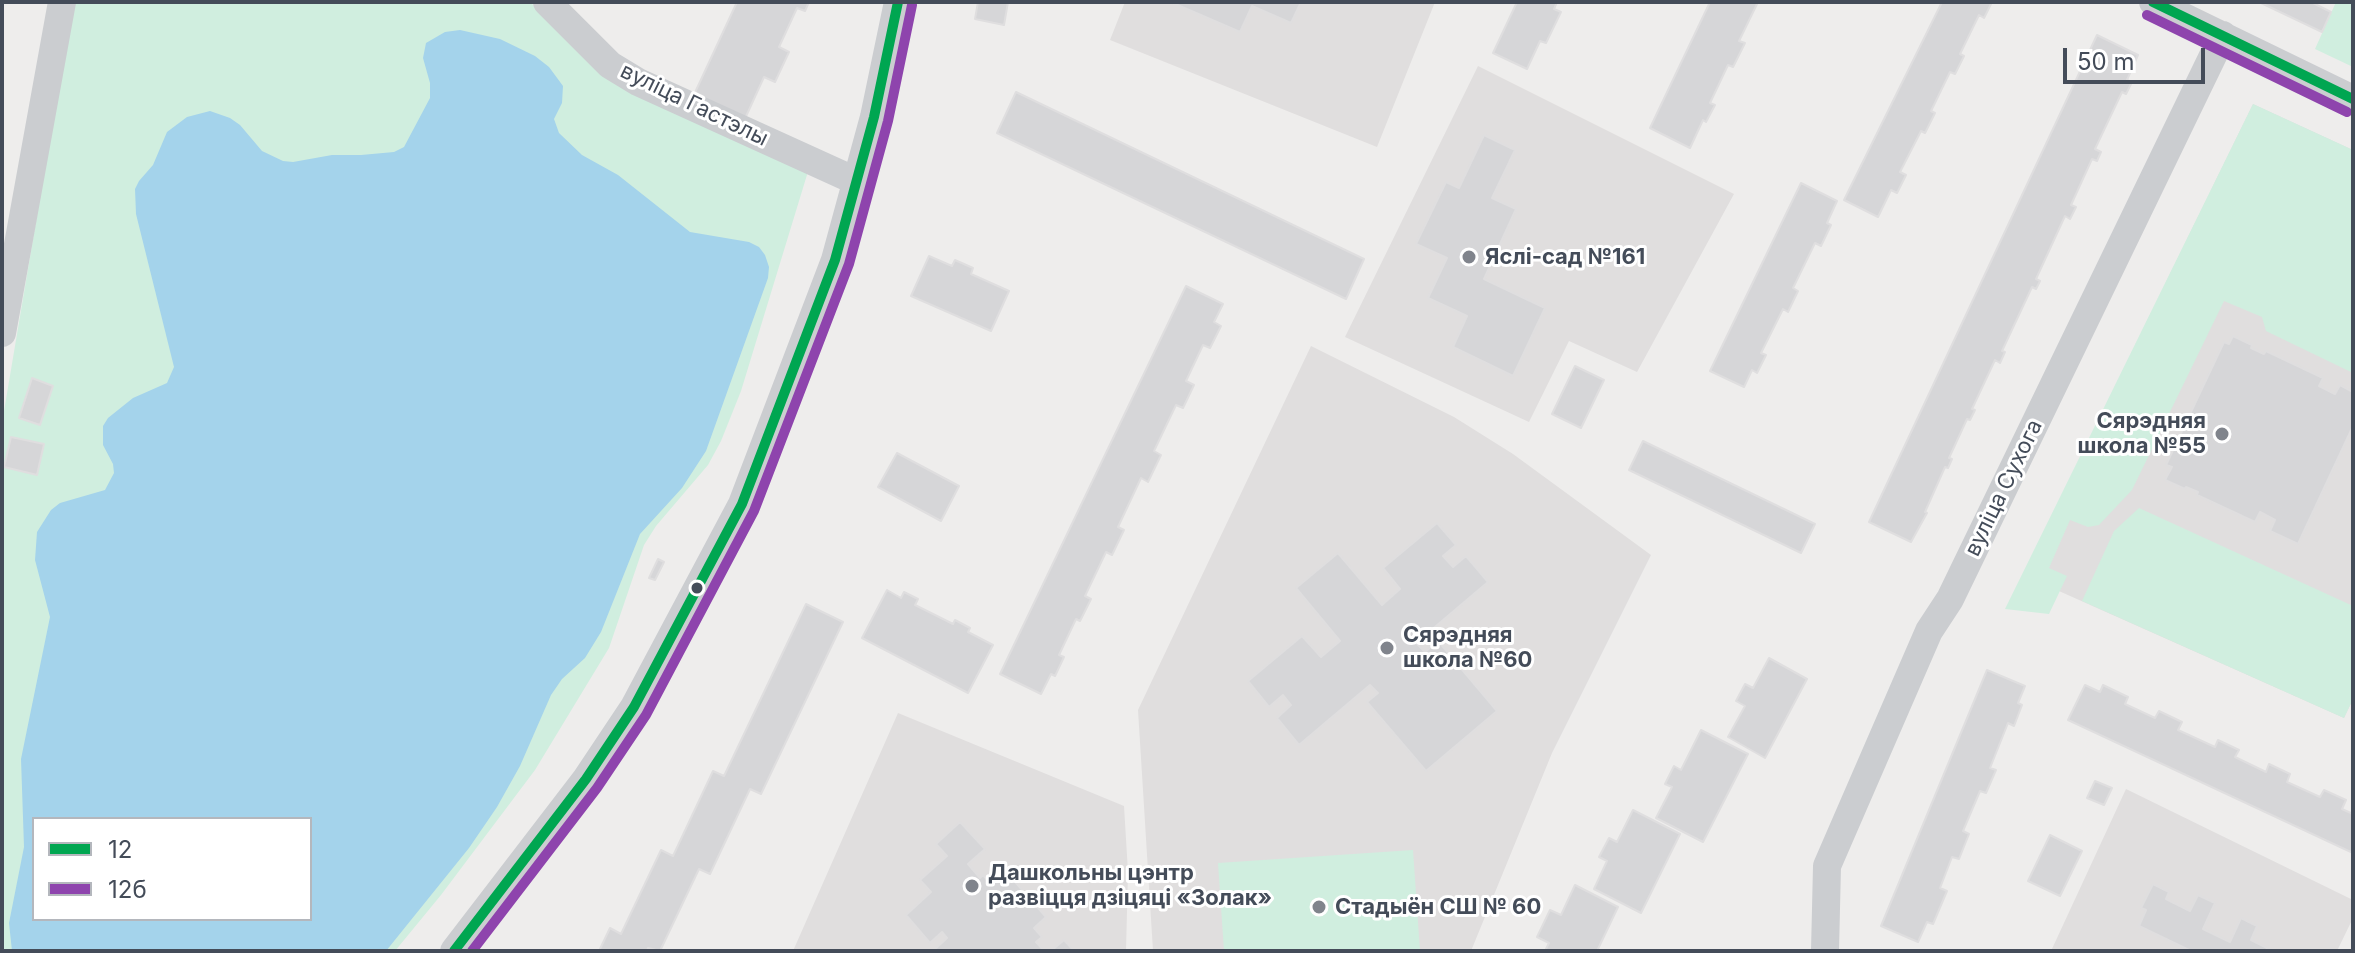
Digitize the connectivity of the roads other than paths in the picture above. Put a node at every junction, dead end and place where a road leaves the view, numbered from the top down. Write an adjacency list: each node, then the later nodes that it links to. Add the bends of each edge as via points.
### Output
1 (62, 2): 8 (street)
2 (547, 2): 7 (street, вуліца Гастэлы, via 610,65 638,82)
3 (898, 2): 7 (street)
4 (2153, 2): 5 (street)
5 (2223, 35): 6 (street); 10 (street, вуліца Сухога, via 1950,599 1929,631 1827,866)
6 (2353, 99)
7 (858, 182): 9 (street, via 835,260 742,504 677,628 586,779)
8 (2, 333)
9 (454, 951)
10 (1825, 951)

